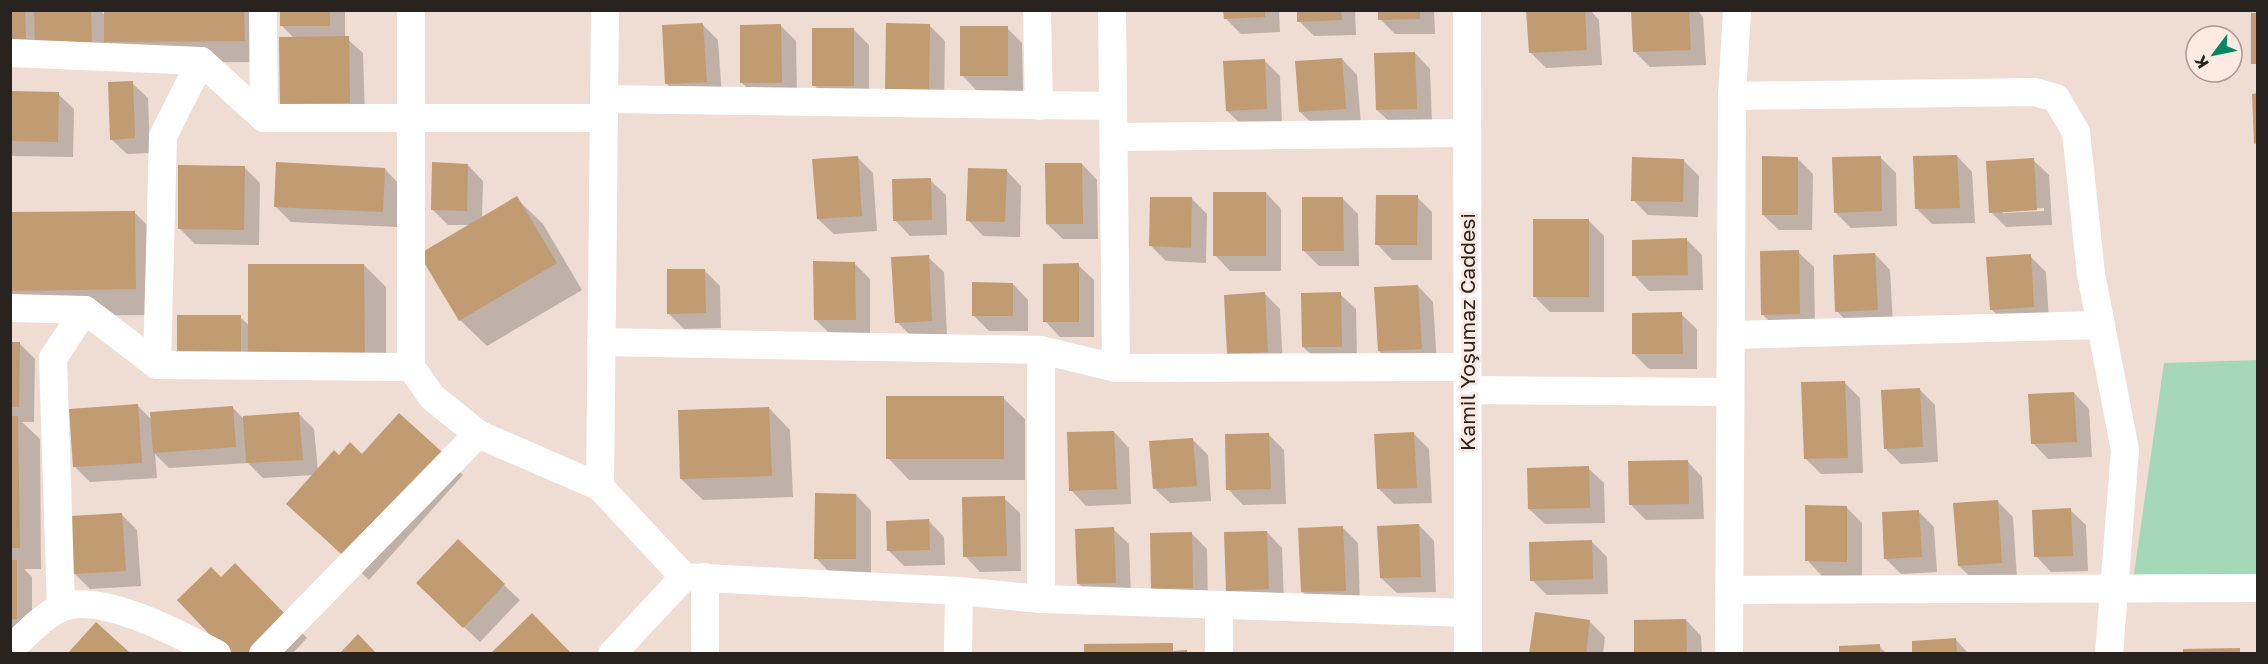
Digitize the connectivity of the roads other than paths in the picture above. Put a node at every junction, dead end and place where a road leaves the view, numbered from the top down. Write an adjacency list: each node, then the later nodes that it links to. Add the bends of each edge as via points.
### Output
1 (262, 10): 15 (street)
2 (411, 10): 14 (street)
3 (605, 10): 13 (street)
4 (1037, 10): 11 (street)
5 (1112, 10): 12 (street)
6 (1467, 10): 16 (street, Kamil Yoşumaz Caddesi)
7 (1737, 10): 10 (street)
8 (10, 53): 9 (street)
9 (201, 61): 15 (street); 24 (street, via 163,136)
10 (1732, 96): 20 (street, via 2036,92 2055,98 2076,132 2091,274); 21 (street)
11 (1039, 106): 12 (street); 13 (street)
12 (1113, 106): 17 (street)
13 (604, 109): 14 (street); 22 (street)
14 (412, 117): 15 (street); 25 (street)
15 (264, 118)
16 (1467, 133): 17 (street); 27 (street, Kamil Yoşumaz Caddesi)
17 (1113, 137): 26 (street)
18 (10, 308): 19 (street)
19 (85, 310): 24 (street); 38 (street, via 52,358)
20 (2101, 325): 21 (street); 34 (street, via 2125,450)
21 (1731, 335): 28 (street)
22 (601, 342): 23 (street); 30 (street)
23 (1041, 350): 26 (street); 36 (street)
24 (157, 365): 25 (street)
25 (411, 367): 29 (street, via 432,397)
26 (1116, 368): 27 (street)
27 (1467, 379): 28 (street); 39 (street, Kamil Yoşumaz Caddesi)
28 (1730, 392): 33 (street)
29 (478, 434): 30 (street); 42 (street)
30 (600, 488): 31 (street)
31 (694, 577): 35 (street); 43 (street); 44 (street)
32 (2258, 588): 34 (street)
33 (1729, 590): 34 (street); 48 (street)
34 (2114, 590): 49 (street)
35 (959, 591): 36 (street); 45 (street)
36 (1041, 599): 37 (street)
37 (1220, 606): 39 (street); 46 (street)
38 (61, 608): 40 (street); 41 (street, via 99,605 167,627)
39 (1468, 613): 47 (street, Kamil Yoşumaz Caddesi)
40 (10, 650)
41 (217, 654)
42 (263, 654)
43 (612, 654)
44 (705, 654)
45 (958, 654)
46 (1219, 654)
47 (1468, 654)
48 (1729, 654)
49 (2109, 654)

